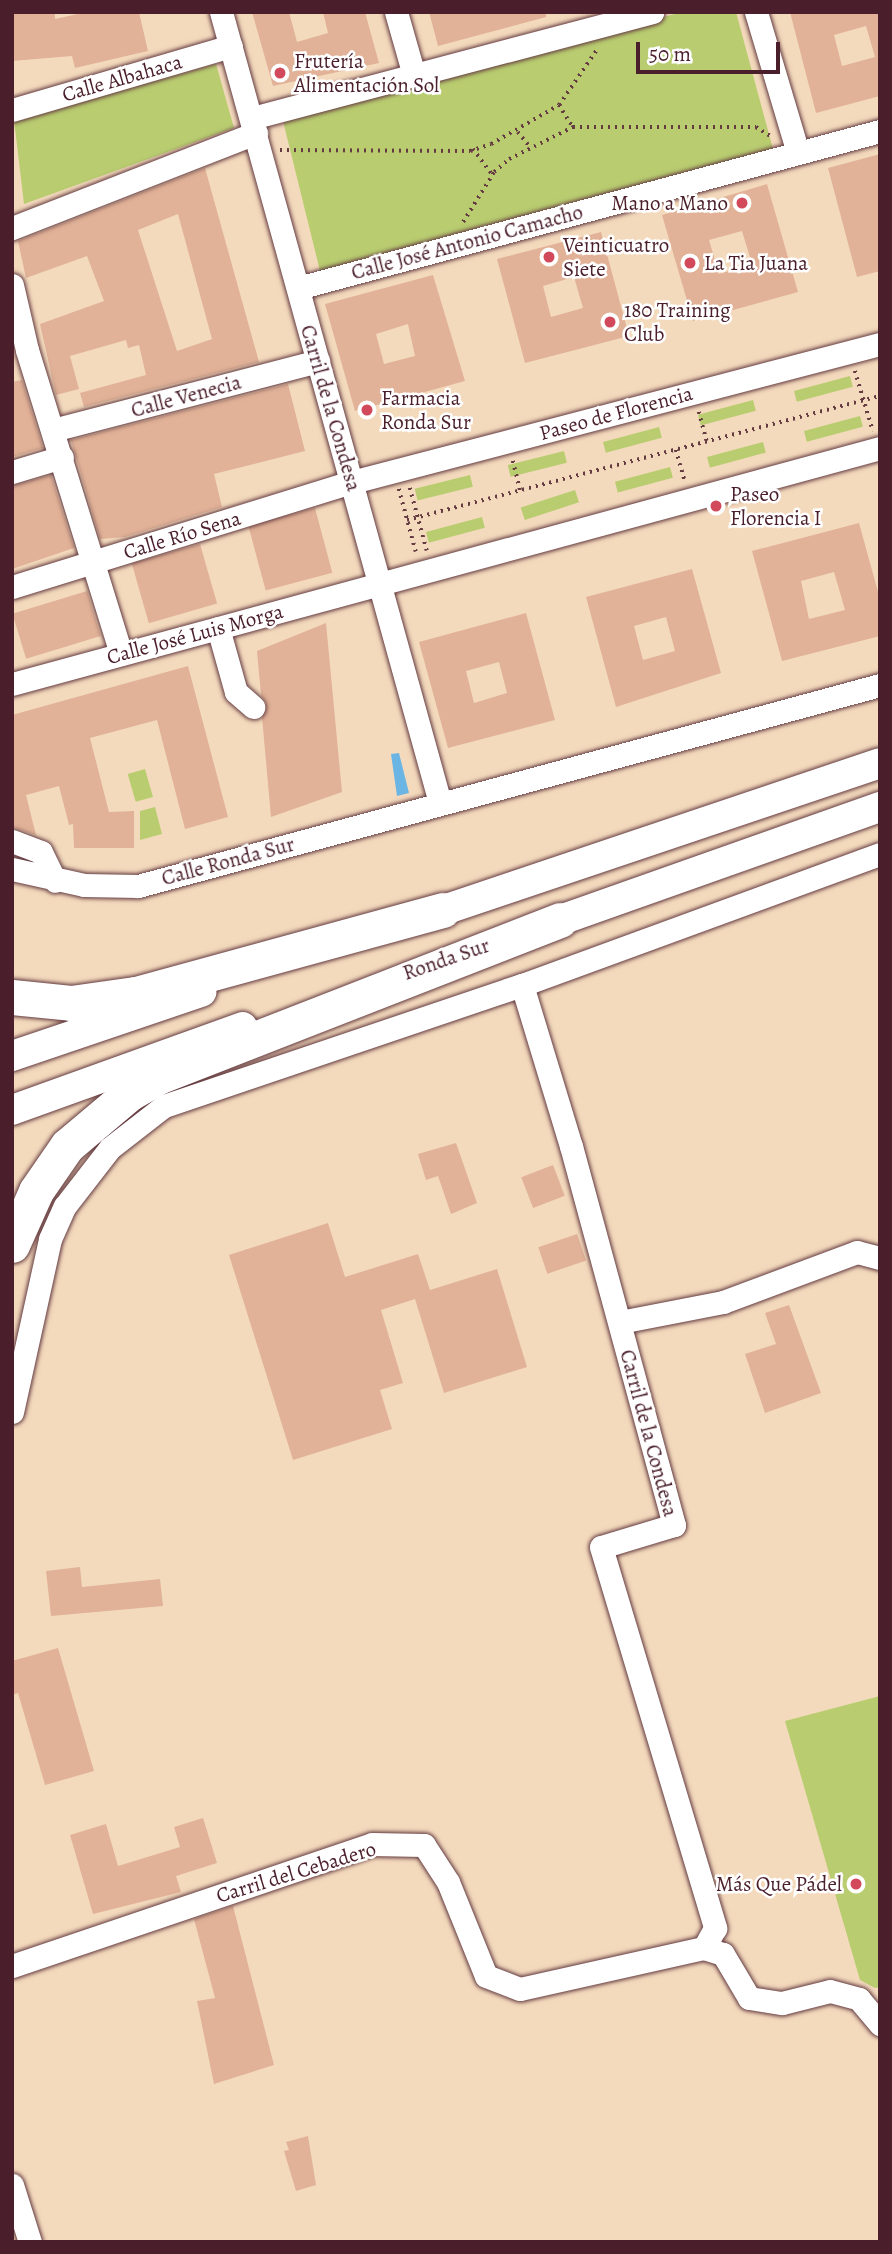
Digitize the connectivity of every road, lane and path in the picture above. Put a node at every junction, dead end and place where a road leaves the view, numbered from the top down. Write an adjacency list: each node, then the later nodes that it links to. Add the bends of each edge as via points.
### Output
1 (221, 12): 7 (street, Carril de la Condesa)
2 (396, 12): 8 (street)
3 (652, 12): 6 (street)
4 (757, 12): 17 (street)
5 (578, 22): 6 (street); 8 (street)
6 (616, 22): 9 (path)
7 (231, 46): 10 (street, Calle Albahaca); 14 (street, Carril de la Condesa)
8 (414, 75): 14 (street)
9 (559, 105): 11 (path); 13 (path)
10 (12, 110)
11 (573, 127): 15 (path); 17 (path, via 756,127)
12 (880, 131): 17 (street, Calle José Antonio Camacho)
13 (519, 132): 15 (path); 16 (path)
14 (256, 134): 16 (path); 19 (street); 22 (street, Carril de la Condesa)
15 (530, 147): 18 (path)
16 (473, 149): 18 (path)
17 (798, 153): 20 (street, Calle José Antonio Camacho)
18 (492, 174): 20 (path)
19 (13, 226)
20 (447, 248): 22 (street, Calle José Antonio Camacho)
21 (12, 285): 24 (street)
22 (298, 288): 25 (street, Carril de la Condesa)
23 (880, 344): 37 (street, Paseo de Florencia)
24 (20, 352): 30 (street)
25 (318, 361): 30 (street, Calle Venecia); 37 (street, Carril de la Condesa)
26 (854, 367): 29 (path)
27 (880, 396): 29 (path)
28 (696, 400): 32 (path)
29 (864, 400): 31 (path); 32 (path)
30 (53, 430): 35 (street)
31 (877, 440): 45 (street)
32 (707, 442): 34 (path)
33 (509, 449): 40 (path)
34 (676, 450): 40 (path); 41 (path)
35 (62, 457): 36 (street); 44 (street)
36 (12, 472)
37 (352, 482): 44 (street, Calle Río Sena); 46 (street, Carril de la Condesa)
38 (397, 483): 43 (path)
39 (409, 487): 42 (path)
40 (520, 491): 42 (path)
41 (687, 491)
42 (418, 517): 43 (path); 45 (path)
43 (407, 520): 45 (path)
44 (96, 561): 47 (street, Calle Río Sena); 49 (street)
45 (425, 565): 46 (street)
46 (377, 585): 48 (street, Calle José Luis Morga); 54 (street, Carril de la Condesa)
47 (12, 587)
48 (218, 628): 49 (street, Calle José Luis Morga); 52 (street, via 236,692)
49 (121, 654): 50 (street, Calle José Luis Morga)
50 (13, 680)
51 (880, 685): 54 (street, Calle Ronda Sur)
52 (253, 707)
53 (880, 763): 60 (main road)
54 (440, 803): 59 (street, Calle Ronda Sur, via 138,886)
55 (880, 807): 61 (main road, Ronda Sur)
56 (12, 841): 59 (street, via 41,852)
57 (880, 854): 62 (street)
58 (12, 869): 59 (street, Calle Ronda Sur)
59 (55, 881)
60 (443, 910): 63 (highway, via 116,998 71,1003); 64 (main road)
61 (560, 920): 65 (main road, Ronda Sur, via 126,1066); 66 (highway, via 160,1076 130,1093 67,1146 36,1191)
62 (522, 985): 68 (street, Carril de la Condesa); 69 (street, via 199,1091 164,1106 137,1125 84,1177 50,1239)
63 (12, 997)
64 (12, 1056)
65 (12, 1110)
66 (12, 1245)
67 (880, 1258): 68 (street, via 857,1252 723,1302)
68 (620, 1322): 70 (street, Carril de la Condesa, via 674,1525 601,1547 715,1928)
69 (12, 1412)
70 (704, 1948): 71 (street, Carril del Cebadero, via 520,1989 486,1976 448,1882 424,1845 372,1844); 72 (street, via 723,1954 749,1998 782,2003 830,1991 859,1999)
71 (12, 1966)
72 (880, 2024)
73 (12, 2185): 74 (street)
74 (30, 2242)

